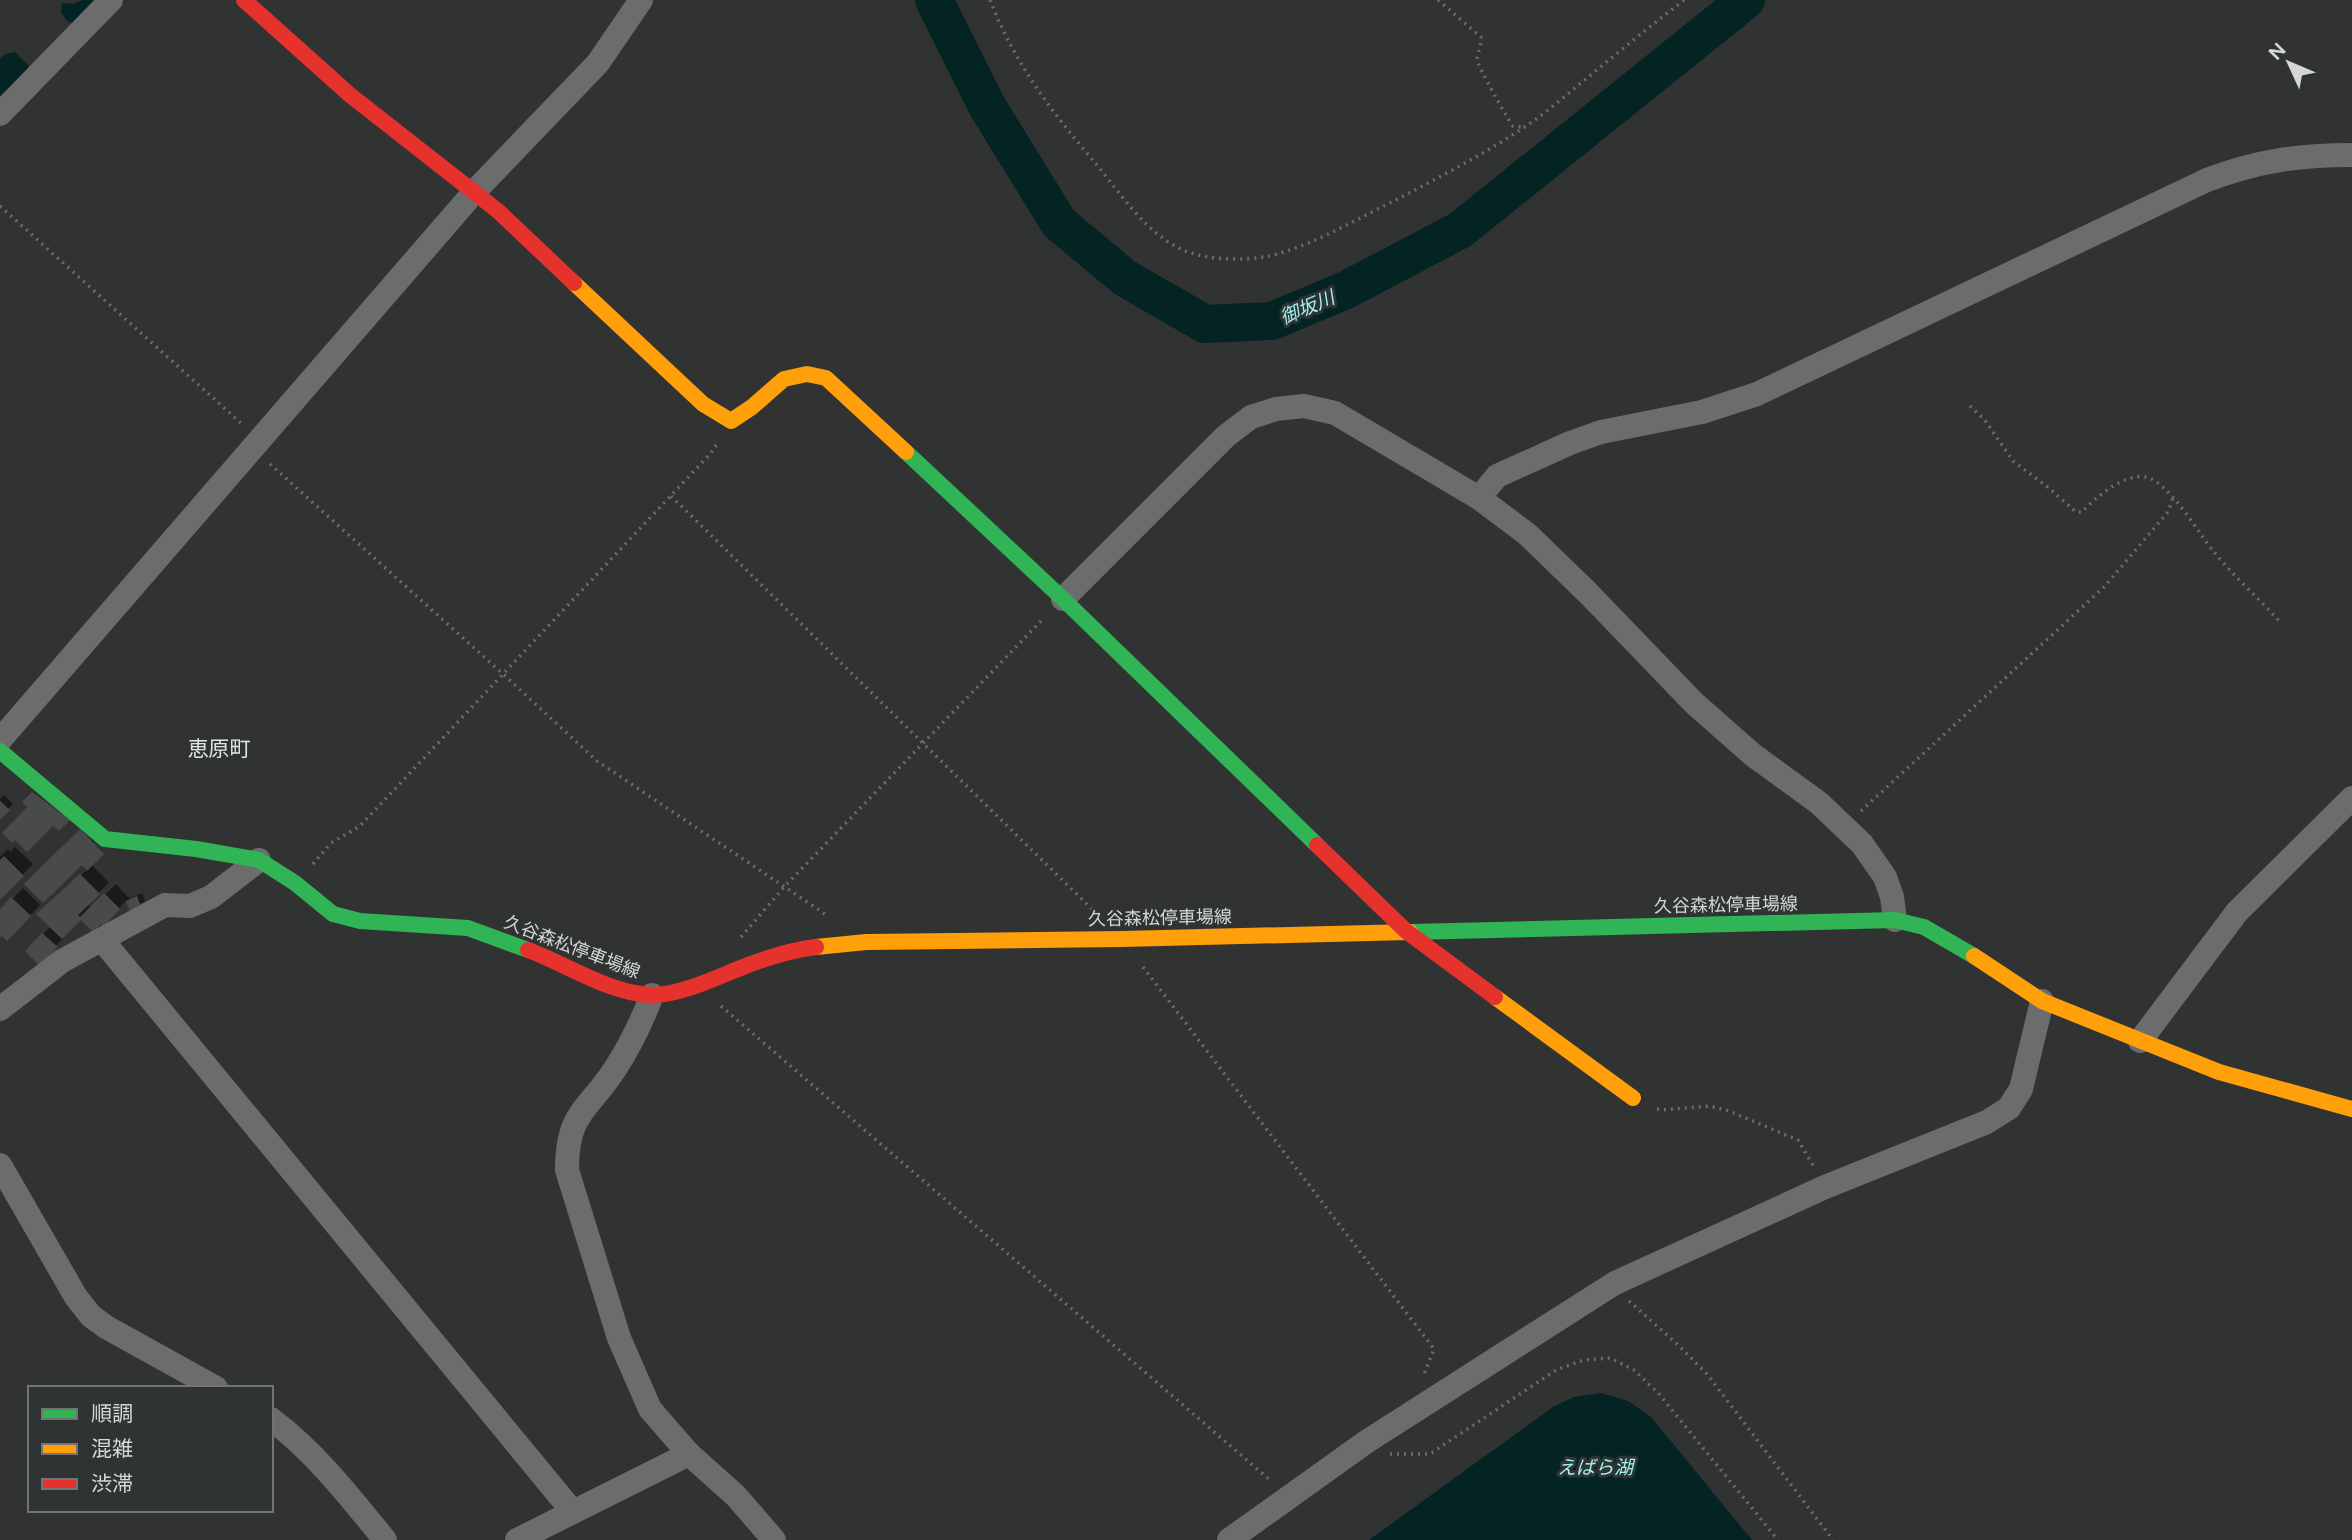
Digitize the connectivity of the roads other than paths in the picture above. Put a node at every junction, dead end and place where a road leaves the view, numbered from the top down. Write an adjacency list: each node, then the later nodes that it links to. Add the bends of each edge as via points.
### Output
1 (111, 0): 4 (street)
2 (244, 0): 6 (main road, via 350,95)
3 (640, 0): 6 (street, via 598,63)
4 (0, 114)
5 (2352, 155): 7 (street, via 2305,155 2231,170 1757,394 1570,443 1497,476)
6 (475, 191): 8 (main road, via 703,404 731,421 784,379 807,374 826,378); 9 (street)
7 (1479, 498): 8 (street, via 1335,413 1304,406 1276,409 1251,418 1226,436); 13 (street, via 1535,542 1694,703 1753,755 1819,803 1862,844 1885,877)
8 (1063, 599): 14 (main road)
9 (0, 740)
10 (0, 751): 12 (main road, 久谷森松停車場線, via 105,839)
11 (2352, 798): 19 (street, via 2237,912)
12 (259, 860): 15 (street, via 211,897 190,906 165,905); 16 (main road, 久谷森松停車場線, via 333,914 360,921 468,928 618,989)
13 (1895, 920): 14 (main road, 久谷森松停車場線); 17 (main road, 久谷森松停車場線, via 1924,927 1958,945)
14 (1406, 931): 16 (main road, 久谷森松停車場線, via 866,942 799,949 698,986); 20 (main road)
15 (103, 941): 18 (street, via 62,961); 26 (street)
16 (652, 995): 25 (street, via 616,1067 571,1127 567,1170 636,1379 650,1409)
17 (2042, 1001): 19 (main road, 久谷森松停車場線); 30 (street, via 2021,1089 2009,1108 1615,1283 1366,1441)
18 (0, 1009)
19 (2140, 1041): 21 (main road, 久谷森松停車場線, via 2220,1072)
20 (1633, 1098)
21 (2352, 1109)
22 (0, 1165): 23 (street, via 91,1316)
23 (212, 1386)
24 (273, 1420): 27 (street, via 298,1439)
25 (689, 1454): 26 (street); 29 (street, via 736,1496)
26 (573, 1512): 28 (street)
27 (385, 1540)
28 (517, 1540)
29 (774, 1540)
30 (1229, 1540)

